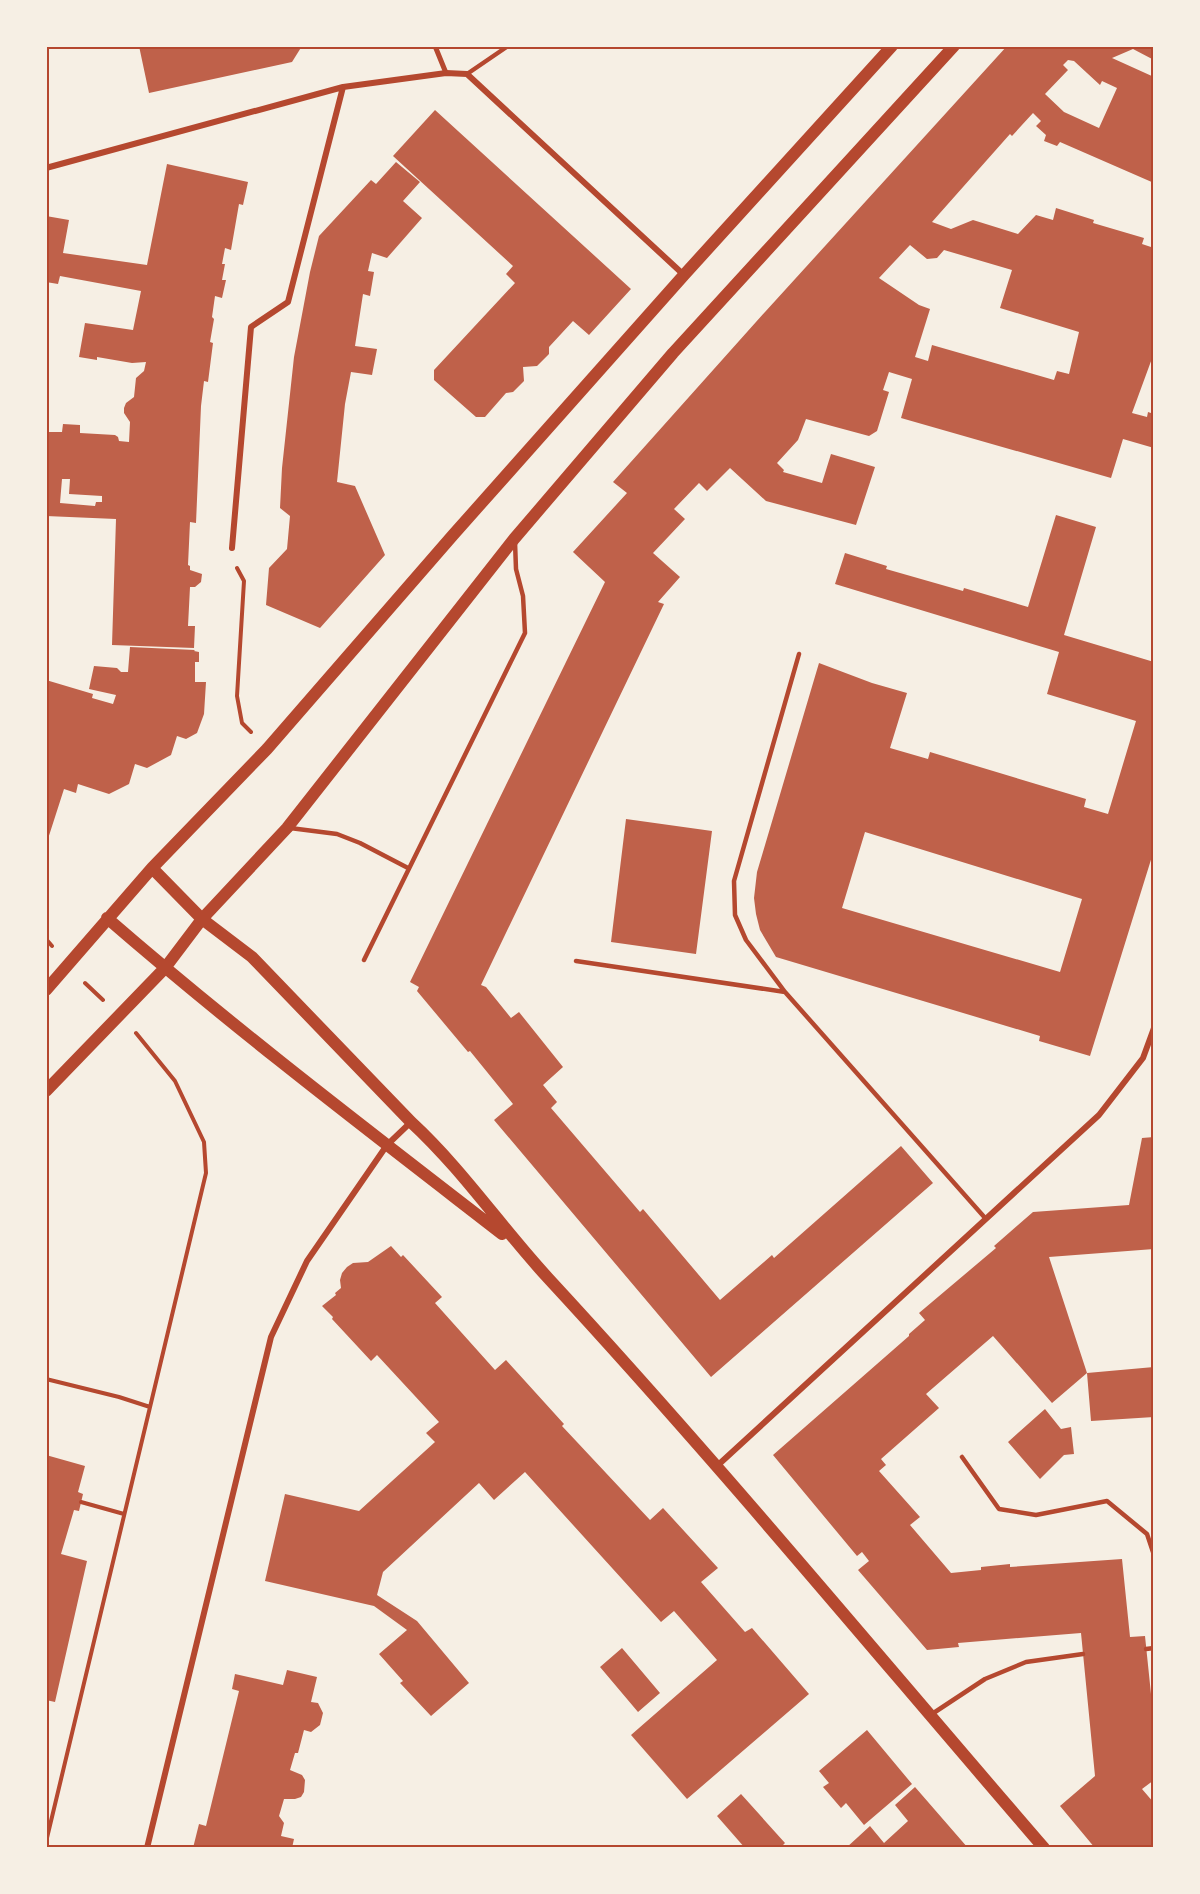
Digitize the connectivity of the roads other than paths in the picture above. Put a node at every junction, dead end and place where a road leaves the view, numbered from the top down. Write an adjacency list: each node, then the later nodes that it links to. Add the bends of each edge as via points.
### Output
1 (435, 46): 5 (street)
2 (508, 46): 6 (lane)
3 (892, 46): 9 (main road)
4 (954, 46): 10 (main road, via 673,353)
5 (446, 73): 6 (street); 7 (street)
6 (467, 74): 9 (street)
7 (343, 87): 8 (street); 11 (street, via 288,302 251,327)
8 (46, 168)
9 (684, 275): 14 (main road, via 267,749)
10 (514, 539): 13 (main road); 15 (lane, via 525,633)
11 (232, 548)
12 (799, 654): 22 (lane, via 734,881 735,915 746,940)
13 (287, 828): 15 (lane, via 337,834); 17 (main road)
14 (152, 868): 16 (main road); 17 (main road)
15 (408, 868): 18 (lane)
16 (107, 918): 20 (main road); 21 (main road)
17 (201, 919): 20 (main road); 25 (main road, via 252,957)
18 (364, 960)
19 (576, 961): 22 (lane)
20 (165, 968): 24 (main road); 26 (main road)
21 (46, 990)
22 (785, 992): 27 (lane)
23 (1154, 1028): 27 (street, via 1143,1058 1099,1115)
24 (46, 1091)
25 (411, 1122): 26 (street); 28 (main road, via 436,1145)
26 (387, 1145): 28 (main road); 36 (street, via 307,1261 271,1337)
27 (986, 1219): 30 (street)
28 (521, 1248): 30 (main road)
29 (962, 1457): 31 (lane, via 999,1509 1036,1515 1107,1502 1147,1534)
30 (716, 1467): 35 (main road)
31 (1154, 1555)
32 (1154, 1648): 33 (lane)
33 (1146, 1649)
34 (1083, 1654): 35 (lane, via 1026,1662 985,1679)
35 (930, 1716): 37 (main road)
36 (147, 1848)
37 (1044, 1848)

